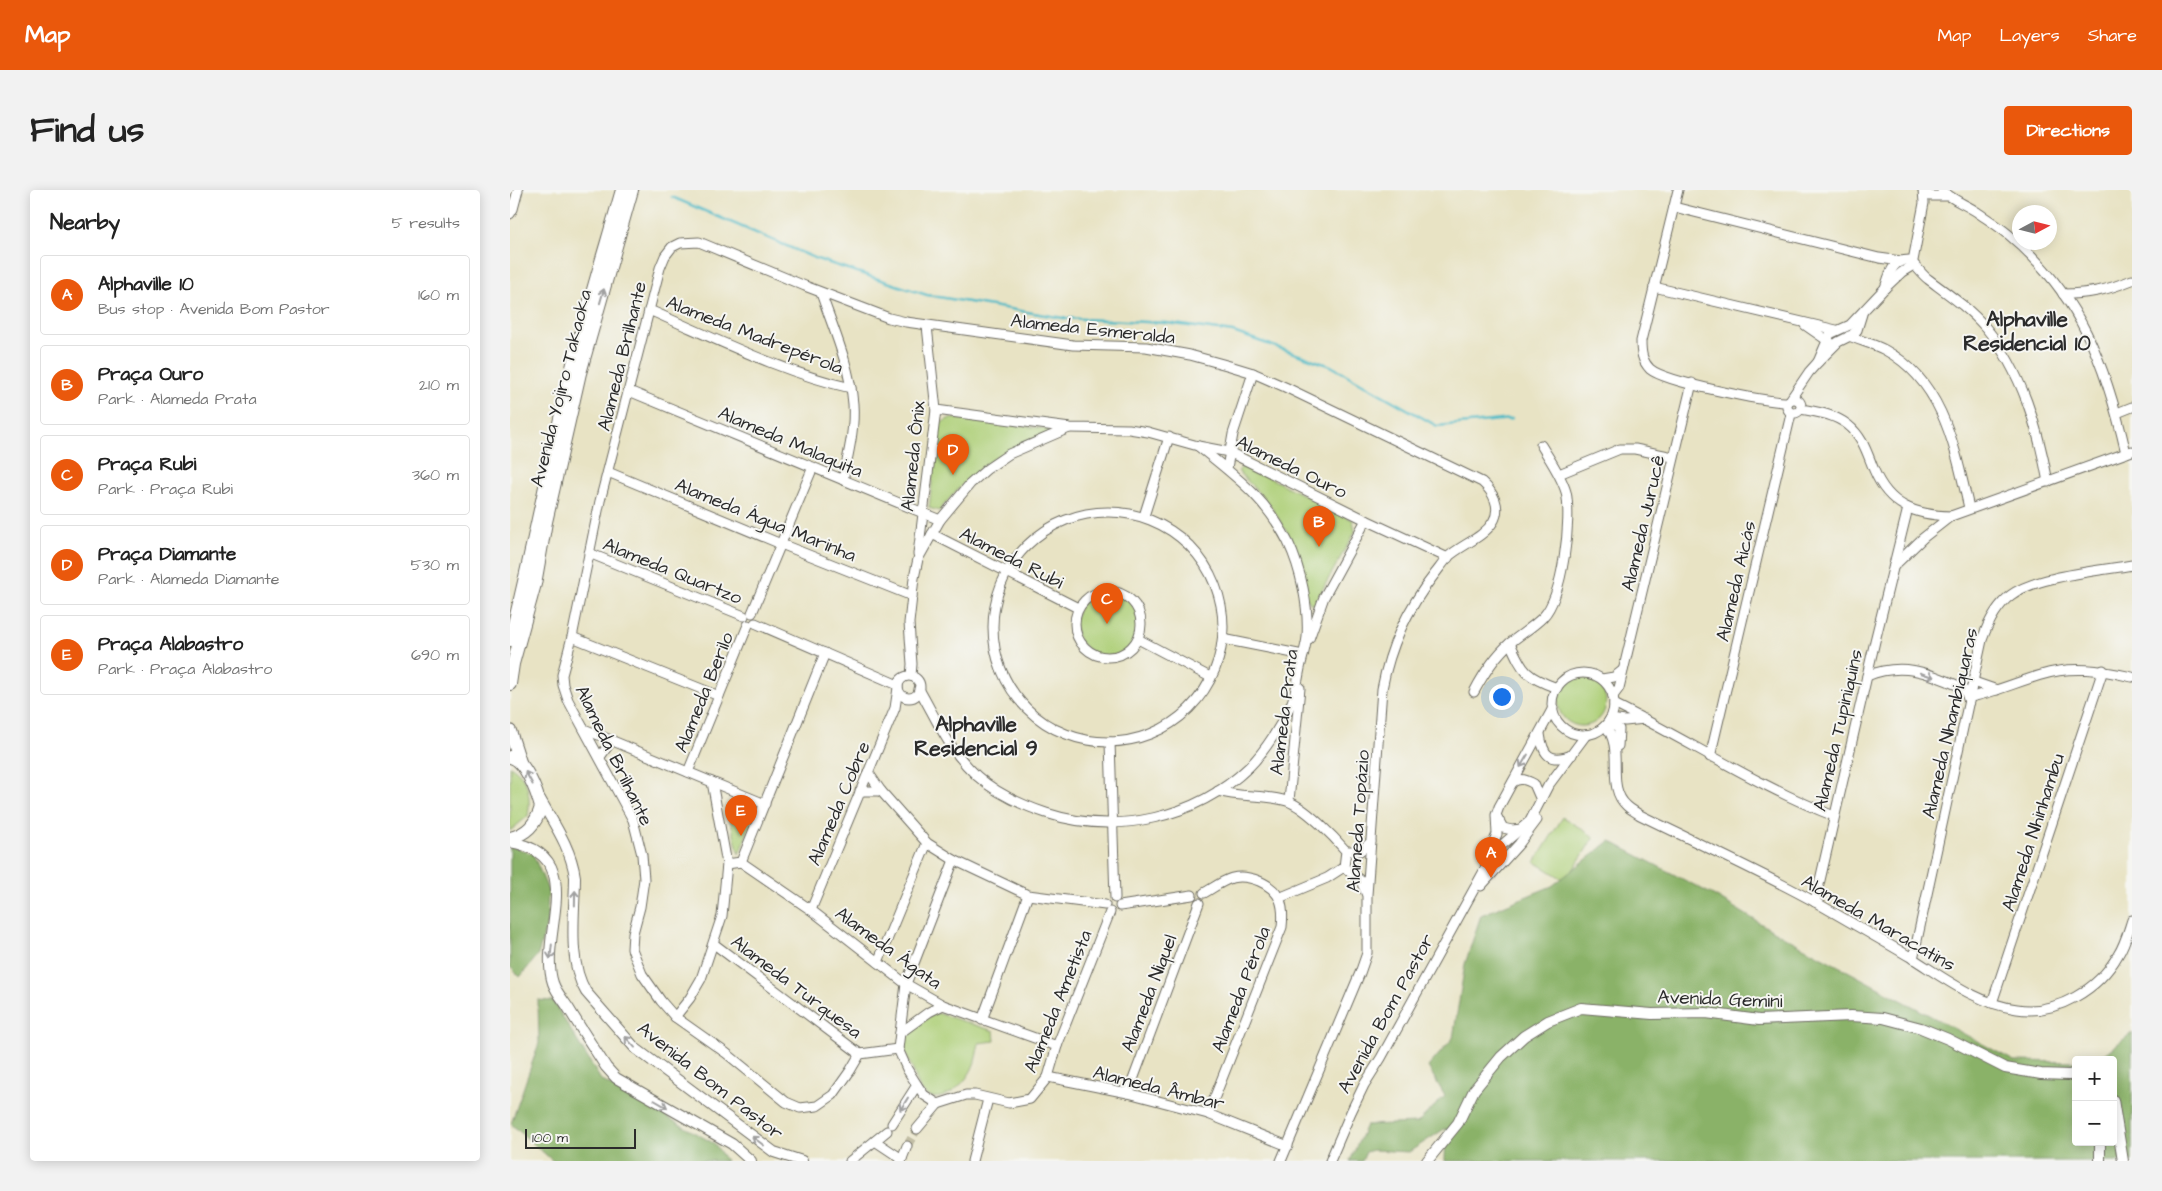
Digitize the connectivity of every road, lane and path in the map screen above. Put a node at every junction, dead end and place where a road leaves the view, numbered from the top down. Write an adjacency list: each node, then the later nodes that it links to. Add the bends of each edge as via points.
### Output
1 (518, 190): 10 (street)
2 (622, 190): 77 (main road, Avenida Yojiro Takaoka, via 571,373)
3 (632, 190): 89 (main road, Avenida Yojiro Takaoka, one-way to 3, via 580,373)
4 (1678, 190): 8 (street)
5 (1923, 190): 6 (street, via 1928,195); 9 (street)
6 (1934, 193): 7 (street); 9 (street)
7 (1945, 193): 21 (street, via 2008,234 2032,256)
8 (1674, 207): 12 (street); 18 (street)
9 (1922, 213): 13 (street, via 1917,244)
10 (510, 214)
11 (665, 256): 20 (street, Alameda Esmeralda, via 680,243 699,242); 22 (street, Alameda Brilhante)
12 (1879, 258): 13 (street); 14 (street)
13 (1907, 261): 14 (street); 15 (street, Alameda Aicás, via 1911,268); 16 (street)
14 (1891, 269): 15 (street); 19 (street, Alameda Aicás)
15 (1902, 272): 16 (street); 19 (street, Alameda Aicás)
16 (1926, 278): 54 (street, via 1963,306 1986,328 2004,352 2025,396)
17 (2132, 280): 21 (street, via 2102,291)
18 (1654, 287): 23 (street); 34 (street, via 1641,341 1646,364 1658,374)
19 (1885, 288): 25 (street, Alameda Aicás, via 1864,309)
20 (821, 293): 24 (street, Alameda Esmeralda, via 889,318); 35 (street)
21 (2063, 294): 41 (street, via 2090,338)
22 (648, 310): 35 (street, Alameda Madrepérola, via 794,371); 36 (street, Alameda Brilhante)
23 (1800, 322): 26 (street); 28 (street)
24 (927, 326): 32 (street, Alameda Esmeralda, via 1073,345 1146,347 1190,355); 40 (street, Alameda Ônix)
25 (1853, 327): 26 (street, Alameda Aicás); 27 (street, Alameda Aicás); 29 (street)
26 (1836, 330): 28 (street, Alameda Aicás)
27 (1849, 336): 29 (street); 30 (street, Alameda Aicás)
28 (1827, 339): 30 (street); 31 (street, Alameda Aicás)
29 (1866, 342): 57 (street, via 1897,357 1926,386 1948,426)
30 (1835, 345): 31 (street, Alameda Aicás)
31 (1818, 362): 33 (street, Alameda Aicás)
32 (1253, 373): 46 (street); 55 (street, Alameda Esmeralda, via 1482,482 1492,493)
33 (1804, 379): 37 (street, Alameda Aicás); 38 (street, Alameda Aicás)
34 (1692, 384): 38 (street); 48 (street, Alameda Jurucê)
35 (851, 388): 53 (street, via 853,418)
36 (629, 391): 49 (street, Alameda Malaquita); 51 (street, Alameda Brilhante)
37 (1800, 405): 38 (street, via 1795,399); 38 (street, via 1798,413); 56 (street, via 1848,426 1864,444 1882,486)
38 (1789, 406): 114 (street, Alameda Aicás)
39 (2132, 407): 41 (street)
40 (936, 410): 42 (street, Alameda Ouro); 58 (street, Alameda Ônix)
41 (2116, 413): 47 (street)
42 (1070, 428): 43 (street, Alameda Ouro, via 1129,429); 61 (street, via 1015,451 987,469)
43 (1169, 437): 45 (street, Alameda Ouro); 59 (street)
44 (1541, 445): 52 (street)
45 (1198, 446): 46 (street, Alameda Ouro); 50 (street)
46 (1229, 452): 50 (street); 62 (street, Alameda Ouro)
47 (2129, 452): 54 (street)
48 (1674, 457): 52 (street, via 1620,449); 81 (street, Alameda Jurucê)
49 (813, 467): 53 (street, Alameda Malaquita); 64 (street, Alameda Berilo)
50 (1227, 468): 80 (street, via 1261,501 1288,543 1305,603 1307,638)
51 (608, 472): 64 (street, Alameda Água Marinha); 65 (street, Alameda Brilhante)
52 (1559, 474): 78 (street, via 1566,491 1569,526 1558,584 1543,617)
53 (843, 480): 58 (street, Alameda Malaquita)
54 (2048, 482): 57 (street)
55 (1497, 507): 66 (street, Alameda Topázio, via 1493,523)
56 (1908, 508): 60 (street, via 1926,515); 69 (street, Alameda Tupiniquins)
57 (1969, 508): 60 (street)
58 (923, 513): 61 (street, Alameda Malaquita); 67 (street, Alameda Ônix)
59 (1144, 516): 70 (street, via 1100,512 1058,524 1022,551); 76 (street, via 1181,537 1210,571 1223,614)
60 (1951, 516): 69 (street)
61 (940, 520): 63 (street)
62 (1366, 520): 66 (street, Alameda Ouro); 80 (street, Alameda Prata, via 1324,597)
63 (932, 534): 67 (street); 70 (street, Alameda Rubi)
64 (781, 544): 71 (street, Alameda Água Marinha); 73 (street, Alameda Berilo)
65 (589, 553): 73 (street, Alameda Quartzo); 74 (street, Alameda Brilhante)
66 (1448, 558): 133 (street, Alameda Topázio, via 1409,611 1387,662 1382,689)
67 (918, 559): 71 (street, Alameda Ônix)
68 (2132, 565): 88 (street, Alameda Nhambiquaras, via 2049,580 2011,595 1989,622)
69 (1894, 566): 83 (street, Alameda Tupiniquins)
70 (1005, 571): 72 (street, Alameda Rubi); 111 (street, via 996,600 994,627 996,653 1014,692 1048,724 1069,735 1093,742)
71 (912, 596): 86 (street, Alameda Ônix, via 908,623)
72 (1078, 608): 75 (street, via 1093,594 1104,591 1124,595 1138,610 1141,620); 75 (street, via 1076,636 1087,651 1096,656 1105,658 1123,654)
73 (750, 619): 79 (street, Alameda Quartzo); 95 (street, Alameda Berilo)
74 (572, 637): 95 (street); 106 (street, Alameda Brilhante, via 562,685)
75 (1138, 639): 84 (street)
76 (1223, 639): 80 (street); 84 (street)
77 (510, 640)
78 (1510, 643): 91 (street, via 1524,671 1539,682); 94 (street, via 1485,670)
79 (825, 653): 90 (street, Alameda Quartzo); 127 (street)
80 (1303, 655): 102 (street, via 1292,701); 104 (street, Alameda Prata)
81 (1622, 670): 87 (street, via 1614,677); 97 (street, Alameda Jurucê)
82 (2103, 670): 85 (street); 93 (street, via 2061,670); 158 (street, Alameda Nhinhambu)
83 (1867, 676): 98 (street, one-way to 98, via 1882,669 1905,668 1950,682 1964,690); 129 (street, Alameda Tupiniquins)
84 (1210, 677): 111 (street, via 1199,696 1177,719 1146,735)
85 (2132, 677)
86 (914, 678): 90 (street, via 904,677); 92 (street)
87 (1602, 679): 91 (street, via 1578,674 1569,676); 97 (street)
88 (1974, 682): 93 (street); 98 (street, Alameda Nhambiquaras)
89 (510, 684)
90 (898, 686): 96 (street, via 900,694); 99 (street, Alameda Cobre)
91 (1557, 688): 100 (street)
92 (919, 689): 96 (street); 101 (street)
93 (1997, 690): 98 (street)
94 (1474, 692)
95 (719, 696): 116 (street, Alameda Berilo)
96 (910, 697): 99 (street, Alameda Cobre); 101 (street)
97 (1614, 700): 103 (street); 105 (street)
98 (1970, 700): 155 (street, Alameda Nhambiquaras)
99 (894, 708): 117 (street, Alameda Cobre)
100 (1553, 708): 108 (street, Avenida Bom Pastor); 109 (street, via 1568,731)
101 (930, 711): 130 (street, via 960,760 1000,792 1028,808 1057,817)
102 (1283, 716): 104 (street); 123 (street, via 1268,744 1249,766)
103 (1645, 719): 105 (street); 114 (street)
104 (1297, 721): 126 (street, Alameda Prata)
105 (1608, 722): 109 (street, via 1596,732); 148 (street, Alameda Maracatins, via 1616,764 1616,785 1626,806)
106 (584, 729): 110 (street); 113 (street, Alameda Brilhante)
107 (510, 731): 115 (main road)
108 (1540, 734): 112 (street, via 1548,756 1555,759); 119 (street, Avenida Bom Pastor, one-way to 119)
109 (1586, 735): 112 (street, Avenida Bom Pastor)
110 (612, 740): 113 (street); 116 (street)
111 (1110, 742): 130 (street)
112 (1572, 755): 120 (street, Avenida Bom Pastor)
113 (600, 757): 160 (street, Alameda Brilhante, via 633,820 642,855 644,879 632,949 642,974)
114 (1710, 757): 129 (street)
115 (515, 760): 124 (main road, one-way to 115)
116 (688, 772): 118 (street)
117 (868, 772): 121 (street, Alameda Cobre); 122 (street)
118 (712, 782): 127 (street); 140 (street)
119 (1513, 782): 125 (street, via 1523,779 1534,784); 128 (street, Avenida Bom Pastor)
120 (1548, 786): 125 (street, Avenida Bom Pastor); 150 (street, Avenida Bom Pastor, via 1535,824)
121 (860, 791): 122 (street); 152 (street, Alameda Cobre)
122 (882, 791): 134 (street)
123 (1218, 791): 126 (street); 130 (street, via 1190,807 1140,821)
124 (538, 795): 132 (main road, via 541,807 532,826 521,836); 182 (street, Avenida Bom Pastor, one-way to 124, via 774,1152 635,1048 586,992 574,960 573,865 570,852)
125 (1541, 800): 131 (street, Avenida Bom Pastor)
126 (1289, 801): 135 (street, via 1324,827)
127 (765, 804): 139 (street)
128 (1496, 815): 131 (street, via 1503,828); 150 (street, Avenida Bom Pastor, via 1497,834)
129 (1834, 816): 148 (street, Alameda Tupiniquins)
130 (1114, 824): 147 (street)
131 (1522, 829): 150 (street, Avenida Bom Pastor, via 1496,852)
132 (510, 840): 181 (street, Avenida Bom Pastor, one-way to 181, via 540,852 555,877 557,896 550,961 554,985 606,1067 616,1078 732,1144)
133 (1372, 842): 136 (street); 137 (street, Alameda Topázio)
134 (927, 843): 138 (street); 156 (street)
135 (1346, 851): 136 (street); 141 (street)
136 (1360, 851): 137 (street)
137 (1370, 858): 142 (street, Alameda Topázio)
138 (954, 860): 144 (street); 157 (street)
139 (741, 862): 140 (street); 152 (street, Alameda Ágata)
140 (728, 864): 154 (street, via 722,916)
141 (1344, 867): 142 (street); 146 (street, via 1327,878)
142 (1364, 881): 178 (street, Alameda Topázio, via 1367,895 1365,960)
143 (1204, 893): 145 (street, via 1196,890); 146 (street, via 1233,878 1253,878); 149 (street, via 1204,900)
144 (1028, 895): 151 (street); 161 (street)
145 (1192, 895): 147 (street); 149 (street)
146 (1279, 898): 173 (street, Alameda Pérola, via 1282,927)
147 (1117, 902): 151 (street, via 1115,912)
148 (1815, 902): 155 (street, Alameda Maracatins)
149 (1199, 903): 169 (street, Alameda Niquel)
150 (1466, 903): 176 (street, Avenida Bom Pastor, via 1364,1086)
151 (1108, 908): 163 (street, Alameda Ametista)
152 (810, 910): 156 (street, Alameda Ágata)
153 (2132, 920): 158 (street, Alameda Maracatins, via 2118,956 2082,993 2060,1004 2035,1009 2018,1010)
154 (714, 944): 160 (street, via 701,979); 165 (street, Alameda Turquesa)
155 (1913, 959): 158 (street, Alameda Maracatins)
156 (878, 962): 157 (street, Alameda Ágata)
157 (906, 984): 159 (street, Alameda Ágata); 162 (street)
158 (1992, 1003)
159 (943, 1006): 161 (street, Alameda Ágata); 162 (street, via 929,1012)
160 (675, 1017): 165 (street, Alameda Brilhante, via 786,1102 800,1108 817,1106 833,1095)
161 (982, 1020): 163 (street, Alameda Ágata)
162 (900, 1034): 164 (street)
163 (1057, 1046): 167 (street, Alameda Ametista)
164 (898, 1049): 165 (street); 168 (street, via 906,1069)
165 (860, 1054)
166 (2072, 1076): 188 (street, Avenida Gemini, via 2005,1068 1930,1032 1883,1018 1850,1016 1759,1020 1706,1013 1652,1014 1581,1008 1548,1020 1501,1057 1474,1090 1453,1130)
167 (1048, 1077): 169 (street, Alameda Âmbar); 170 (street, Alameda Ametista, via 1030,1098 1009,1103)
168 (917, 1084): 172 (street, via 924,1095); 175 (street, one-way to 175, via 889,1128)
169 (1128, 1093): 173 (street, Alameda Âmbar)
170 (988, 1099): 172 (street, Alameda Ametista, via 966,1095); 184 (street)
171 (2113, 1101): 190 (street)
172 (940, 1104): 174 (street)
173 (1208, 1114): 178 (street, Alameda Âmbar)
174 (917, 1129)
175 (874, 1141): 180 (street); 183 (street)
176 (1339, 1142): 186 (street, Avenida Bom Pastor); 187 (street, Avenida Bom Pastor)
177 (906, 1146): 180 (street)
178 (1288, 1146): 185 (street, Alameda Topázio)
179 (2099, 1146): 189 (street)
180 (902, 1160)
181 (751, 1161)
182 (802, 1161)
183 (850, 1161)
184 (972, 1161)
185 (1281, 1161)
186 (1330, 1161)
187 (1336, 1161)
188 (1427, 1161)
189 (2100, 1161)
190 (2123, 1161)

